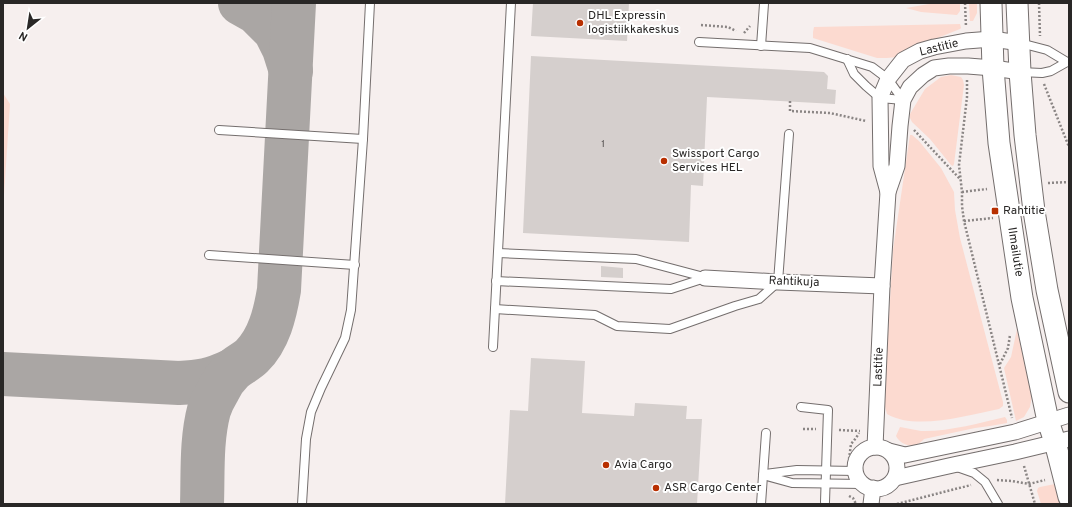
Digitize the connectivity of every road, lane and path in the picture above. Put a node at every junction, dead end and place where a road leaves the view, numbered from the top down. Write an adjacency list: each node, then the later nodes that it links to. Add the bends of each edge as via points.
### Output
1 (370, 3): 27 (lane)
2 (511, 3): 36 (lane)
3 (965, 3): 10 (path)
4 (991, 3): 9 (main road, Ilmailutie)
5 (1017, 3): 12 (main road)
6 (764, 4): 13 (lane)
7 (701, 25): 8 (path, via 728,27 743,34)
8 (750, 26)
9 (992, 39): 10 (street, Lastitie); 12 (street, Lastitie); 17 (main road, Ilmailutie)
10 (966, 41): 19 (street, Lastitie, via 914,54 903,60)
11 (699, 42): 13 (lane)
12 (1020, 43): 15 (lane, via 1047,50); 18 (main road)
13 (761, 46): 14 (lane, via 810,48)
14 (847, 60): 19 (lane, via 872,67); 20 (lane, via 854,74)
15 (1068, 62): 18 (lane, via 1052,71)
16 (968, 66): 17 (street, Lastitie); 21 (street, Lastitie, via 934,68 910,87); 28 (path, via 959,165)
17 (993, 68): 18 (street, Lastitie); 48 (main road, Ilmailutie, via 999,143 1022,298)
18 (1020, 72): 45 (main road, via 1034,211 1047,290)
19 (888, 79): 20 (street, Lastitie); 21 (lane)
20 (880, 98): 21 (lane); 32 (street, Lastitie, via 881,166)
21 (903, 100): 24 (street, Lastitie)
22 (790, 101): 23 (path, via 790,111 830,113 869,123)
23 (867, 115)
24 (900, 126): 28 (path, via 908,126 914,130); 32 (street, Lastitie, via 897,166)
25 (219, 130): 27 (lane)
26 (789, 134): 41 (lane)
27 (363, 139): 38 (lane)
28 (960, 180): 33 (path)
29 (1069, 182): 30 (path)
30 (1045, 184)
31 (987, 189): 33 (path)
32 (888, 192): 42 (street, Lastitie)
33 (962, 192): 35 (path)
34 (996, 218): 35 (path)
35 (964, 221): 50 (path)
36 (498, 253): 39 (lane, via 636,259); 40 (lane)
37 (209, 255): 38 (lane)
38 (355, 265): 65 (lane, via 351,310 345,338 311,412 306,439)
39 (705, 278): 40 (lane, via 671,289); 41 (street, Rahtikuja)
40 (496, 282): 43 (lane)
41 (778, 282): 42 (street, Rahtikuja); 43 (lane, via 759,299 670,329 617,326 595,315)
42 (882, 286): 53 (street, Lastitie)
43 (495, 309): 44 (lane)
44 (493, 348)
45 (1069, 392)
46 (801, 407): 56 (lane, via 828,410)
47 (1069, 415): 48 (street)
48 (1048, 421): 50 (street); 52 (main road, Ilmailutie)
49 (862, 425): 57 (path, via 861,431 851,444)
50 (1015, 432): 53 (street, via 905,455)
51 (766, 433): 58 (lane)
52 (1062, 440): 54 (street); 63 (main road, Ilmailutie)
53 (882, 449): 57 (street, via 866,450 859,456); 59 (street, via 892,454 897,463)
54 (1020, 451): 55 (street); 70 (path)
55 (953, 465): 59 (street); 69 (lane, via 974,473 985,482)
56 (825, 470): 57 (lane); 58 (lane); 60 (lane)
57 (852, 471): 62 (street)
58 (763, 474): 60 (lane, via 792,483); 66 (lane)
59 (894, 478): 62 (street, via 887,486 878,489)
60 (825, 484): 61 (lane); 64 (lane)
61 (848, 485): 62 (lane); 67 (path, via 848,495)
62 (868, 486): 68 (street)
63 (1069, 497)
64 (825, 502)
65 (302, 504)
66 (761, 504)
67 (856, 504)
68 (871, 504)
69 (998, 504)
70 (1034, 504)

